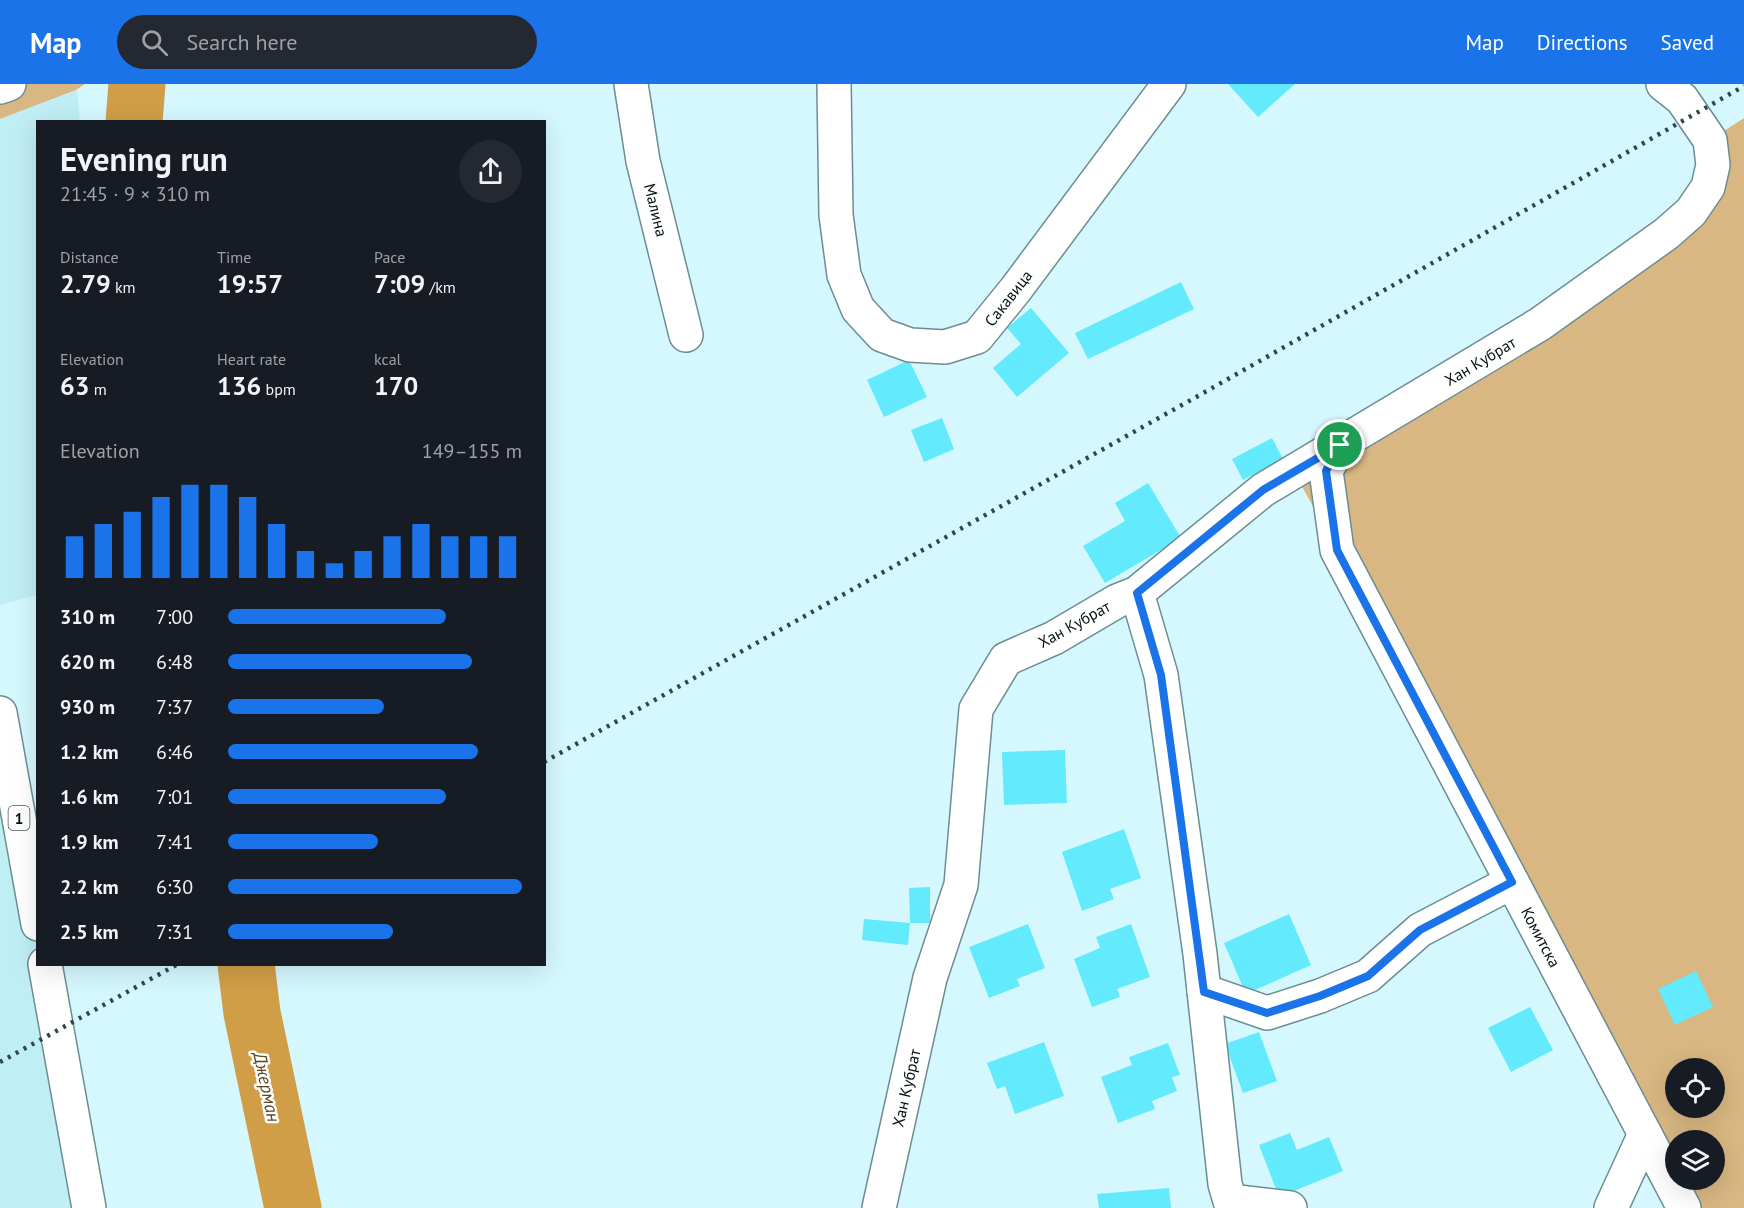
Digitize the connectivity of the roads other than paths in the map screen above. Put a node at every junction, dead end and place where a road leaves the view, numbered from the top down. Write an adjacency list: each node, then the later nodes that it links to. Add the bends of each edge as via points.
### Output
1 (9, 84): 5 (street)
2 (631, 84): 7 (street, Малина, via 643,160)
3 (834, 84): 4 (street, Сакавица, via 836,215 844,274 858,309 882,335 910,345 945,347 977,337)
4 (1169, 84)
5 (0, 87)
6 (1674, 89): 8 (street, Хан Кубрат, via 1710,140 1713,165 1708,187 1690,212 1666,234 1540,324)
7 (686, 335)
8 (1340, 445): 9 (street, Хан Кубрат, via 1263,490); 11 (street, Комитска, via 1326,471 1337,550)
9 (1137, 593): 14 (street, via 1161,675); 17 (street, Хан Кубрат, via 1006,659 976,709 961,885 930,978)
10 (0, 713): 12 (street, 1)
11 (1512, 882): 14 (street, via 1420,930 1368,976 1320,996 1267,1013); 15 (street, Комитска)
12 (36, 913)
13 (45, 966): 16 (street)
14 (1204, 992): 18 (street, via 1230,1201)
15 (1645, 1134): 19 (street); 20 (street, Комитска)
16 (89, 1208)
17 (879, 1208)
18 (1290, 1208)
19 (1611, 1208)
20 (1684, 1208)

